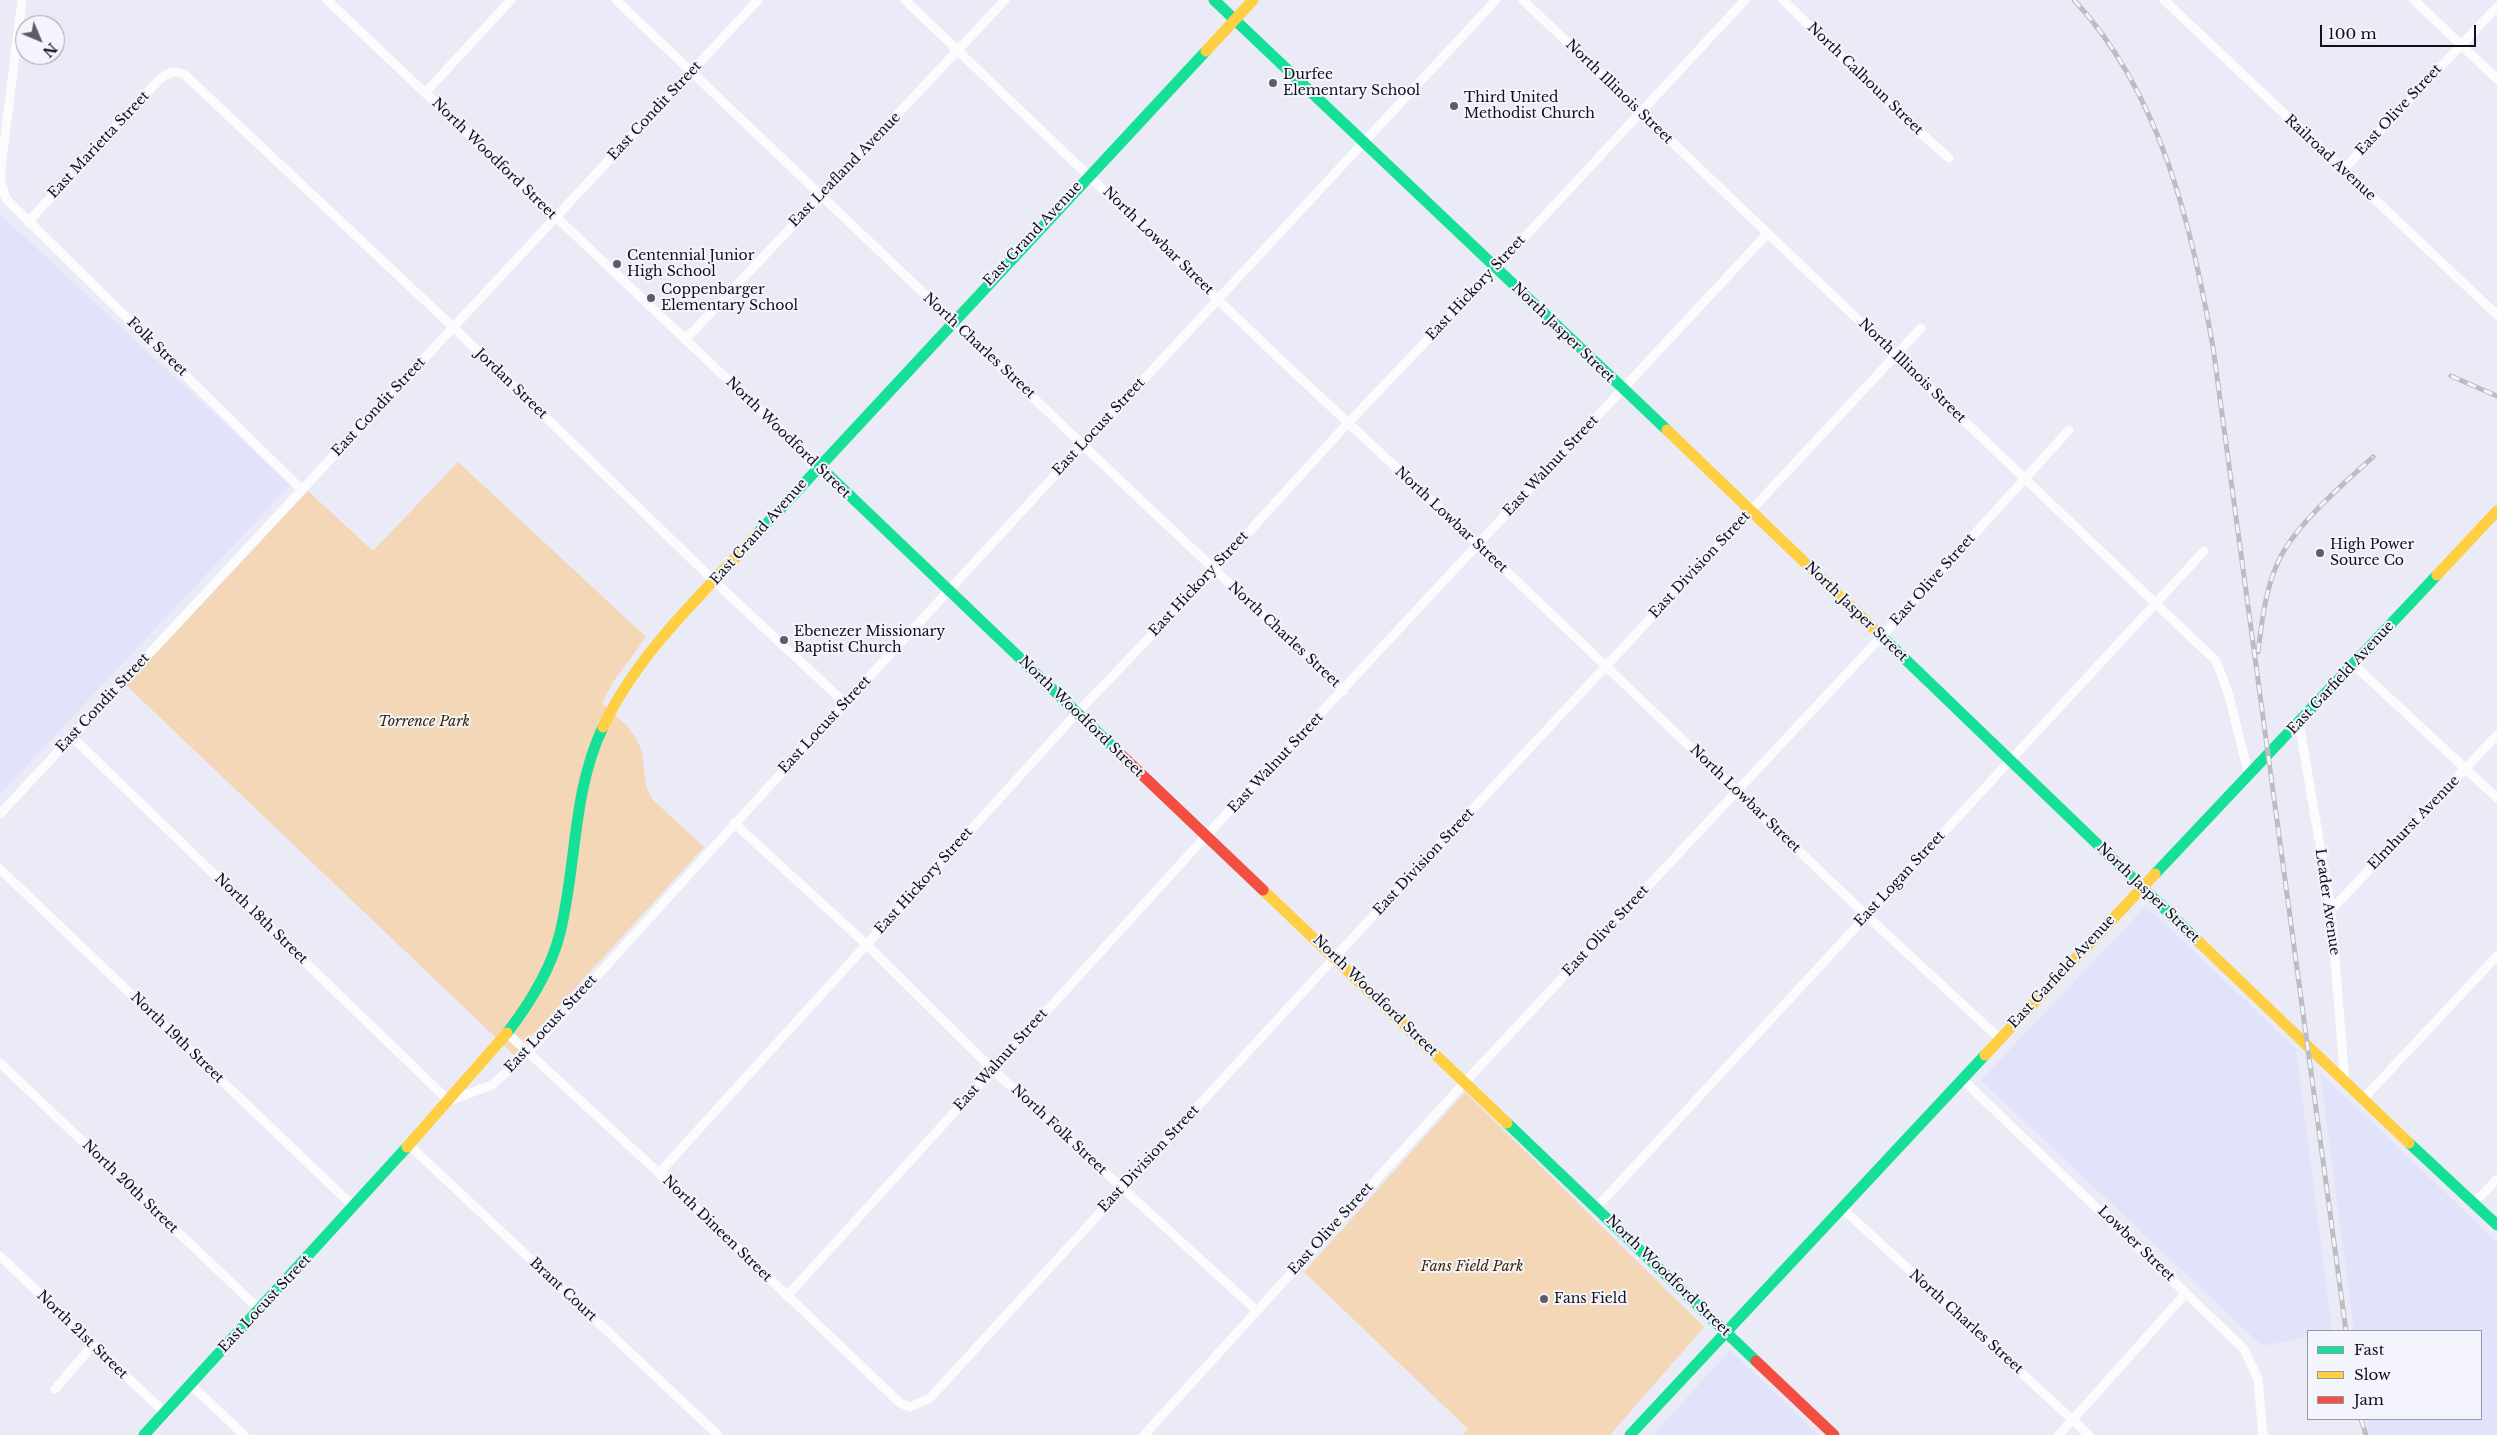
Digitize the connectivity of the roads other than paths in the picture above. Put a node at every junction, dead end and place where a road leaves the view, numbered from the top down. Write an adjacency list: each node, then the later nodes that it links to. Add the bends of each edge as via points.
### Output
1 (22, 0): 31 (street, Folk Street, via 1,168 3,191)
2 (327, 0): 23 (street, North Woodford Street)
3 (511, 0): 23 (street)
4 (616, 0): 21 (street, North Charles Street)
5 (758, 0): 21 (street, East Condit Street)
6 (905, 0): 19 (street, North Lowbar Street)
7 (1005, 0): 19 (street, East Leafland Avenue)
8 (1214, 0): 17 (street, North Jasper Street)
9 (1253, 0): 17 (street, East Grand Avenue)
10 (1496, 0): 25 (street, East Locust Street)
11 (1524, 0): 24 (street, North Illinois Street)
12 (1745, 0): 24 (street, East Hickory Street)
13 (1783, 0): 26 (street, North Calhoun Street)
14 (2164, 0): 27 (street, Railroad Avenue)
15 (2414, 0): 18 (street)
16 (2497, 7): 18 (street, East Olive Street)
17 (1235, 20): 25 (street, North Jasper Street); 28 (street, East Grand Avenue)
18 (2461, 45): 22 (street); 27 (street, East Olive Street)
19 (958, 50): 28 (street, North Lowbar Street); 29 (street, East Leafland Avenue)
20 (173, 71): 31 (street, East Marietta Street, via 158,81); 37 (street, Jordan Street, via 191,79)
21 (692, 72): 29 (street, North Charles Street); 30 (street, East Condit Street)
22 (2497, 79)
23 (425, 93): 30 (street, North Woodford Street)
24 (1640, 112): 32 (street, North Illinois Street); 33 (street, East Hickory Street)
25 (1364, 141): 33 (street, North Jasper Street); 34 (street, East Locust Street)
26 (1949, 158)
27 (2343, 170): 35 (street, Railroad Avenue)
28 (1089, 174): 34 (street, North Lowbar Street); 36 (street, East Grand Avenue)
29 (820, 195): 36 (street, North Charles Street); 39 (street, East Leafland Avenue)
30 (556, 219): 37 (street, East Condit Street); 39 (street, North Woodford Street)
31 (28, 222): 47 (street, Folk Street)
32 (1768, 233): 40 (street, North Illinois Street); 41 (street, East Walnut Street)
33 (1495, 269): 41 (street, North Jasper Street); 42 (street, East Hickory Street)
34 (1217, 298): 42 (street, North Lowbar Street); 44 (street, East Locust Street)
35 (2497, 315)
36 (952, 321): 44 (street, North Charles Street); 45 (street, East Grand Avenue)
37 (453, 327): 47 (street, East Condit Street); 53 (street, Jordan Street)
38 (1921, 328): 40 (street, East Division Street)
39 (685, 340): 45 (street, North Woodford Street)
40 (1896, 355): 46 (street, North Illinois Street); 48 (street, East Division Street)
41 (1622, 390): 48 (street, North Jasper Street); 50 (street, East Walnut Street)
42 (1348, 423): 50 (street, North Lowbar Street); 52 (street, East Hickory Street)
43 (2069, 430): 46 (street, East Olive Street)
44 (1083, 444): 52 (street, North Charles Street); 54 (street, East Locust Street)
45 (819, 466): 53 (street, East Grand Avenue); 54 (street, North Woodford Street)
46 (2025, 480): 55 (street, North Illinois Street); 56 (street, East Olive Street)
47 (301, 489): 64 (street, East Condit Street)
48 (1750, 510): 56 (street, North Jasper Street); 58 (street, East Division Street)
49 (2497, 512): 57 (street, East Garfield Avenue)
50 (1478, 544): 58 (street, North Lowbar Street); 59 (street, East Walnut Street)
51 (2204, 551): 55 (street, East Logan Street)
52 (1214, 570): 59 (street, North Charles Street); 61 (street, East Hickory Street)
53 (714, 581): 60 (street, Jordan Street); 80 (street, East Grand Avenue, via 644,659 612,705 592,751 583,784 563,923 547,970)
54 (948, 592): 60 (street, East Locust Street); 61 (street, North Woodford Street)
55 (2156, 602): 65 (street, East Logan Street); 67 (street, North Illinois Street, via 2215,660 2226,683)
56 (1881, 636): 65 (street, North Jasper Street); 68 (street, East Olive Street)
57 (2354, 665): 62 (street, East Garfield Avenue); 66 (street)
58 (1606, 667): 68 (street, North Lowbar Street); 79 (street, East Division Street)
59 (1344, 691): 72 (street, East Walnut Street)
60 (845, 703): 71 (street, East Locust Street)
61 (1077, 713): 72 (street, North Woodford Street); 77 (street, East Hickory Street)
62 (2299, 722): 67 (street, East Garfield Avenue); 75 (street, Leader Avenue)
63 (2497, 735): 66 (street, Elmhurst Avenue)
64 (72, 737): 70 (street, East Condit Street); 89 (street, North 18th Street)
65 (2011, 760): 74 (street, North Jasper Street); 76 (street, East Logan Street)
66 (2466, 768): 69 (street); 75 (street, Elmhurst Avenue)
67 (2249, 773): 74 (street, East Garfield Avenue)
68 (1736, 792): 76 (street, North Lowbar Street); 86 (street, East Olive Street)
69 (2497, 798)
70 (0, 814)
71 (734, 823): 77 (street, North Folk Street); 82 (street, East Locust Street)
72 (1206, 836): 79 (street, North Woodford Street); 84 (street, East Walnut Street)
73 (0, 869): 95 (street, North 19th Street)
74 (2142, 887): 81 (street, East Garfield Avenue); 87 (street, North Jasper Street)
75 (2331, 910): 87 (street, Leader Avenue)
76 (1866, 915): 81 (street, North Lowbar Street); 96 (street, East Logan Street)
77 (866, 944): 84 (street, North Folk Street); 91 (street, East Hickory Street)
78 (2497, 956): 88 (street)
79 (1334, 958): 86 (street, North Woodford Street); 93 (street, East Division Street)
80 (508, 1034): 82 (street, North Dineen Street); 89 (street, East Grand Avenue)
81 (2000, 1038): 85 (street, East Garfield Avenue)
82 (527, 1054): 89 (street, East Locust Street, via 492,1085); 91 (street, North Dineen Street)
83 (0, 1063): 102 (street, North 20th Street)
84 (992, 1069): 93 (street, North Folk Street); 101 (street, East Walnut Street)
85 (1962, 1079): 97 (street, East Garfield Avenue); 100 (street, Lowber Street)
86 (1465, 1082): 96 (street, North Woodford Street); 103 (street, East Olive Street)
87 (2345, 1083): 88 (street, North Jasper Street)
88 (2363, 1100): 94 (street, North Jasper Street)
89 (450, 1101): 90 (street, East Locust Street)
90 (409, 1145): 95 (street, East Locust Street); 113 (street, Brant Court)
91 (659, 1173): 101 (street, North Dineen Street)
92 (2497, 1179): 94 (street)
93 (1122, 1188): 103 (street, North Folk Street); 108 (street, East Division Street)
94 (2474, 1204): 98 (street, North Jasper Street)
95 (354, 1207): 102 (street, East Locust Street)
96 (1597, 1207): 104 (street, North Woodford Street)
97 (1842, 1208): 104 (street, East Garfield Avenue); 110 (street, North Charles Street)
98 (2497, 1225)
99 (0, 1256): 105 (street, North 21st Street)
100 (2186, 1293): 110 (street); 119 (street, Lowber Street, via 2244,1349 2258,1379)
101 (787, 1296): 108 (street, North Dineen Street, via 900,1403 910,1407)
102 (260, 1310): 106 (street, East Locust Street)
103 (1256, 1310): 114 (street, East Olive Street)
104 (1725, 1331): 115 (street, East Garfield Avenue); 116 (street, North Woodford Street)
105 (93, 1345): 107 (street); 109 (street, North 21st Street)
106 (190, 1385): 109 (street, East Locust Street); 112 (street)
107 (55, 1388)
108 (930, 1398)
109 (165, 1413): 111 (street, East Locust Street)
110 (2073, 1419): 117 (street); 118 (street, North Charles Street)
111 (144, 1435)
112 (244, 1435)
113 (718, 1435)
114 (1144, 1435)
115 (1630, 1435)
116 (1834, 1435)
117 (2058, 1435)
118 (2090, 1435)
119 (2263, 1435)

